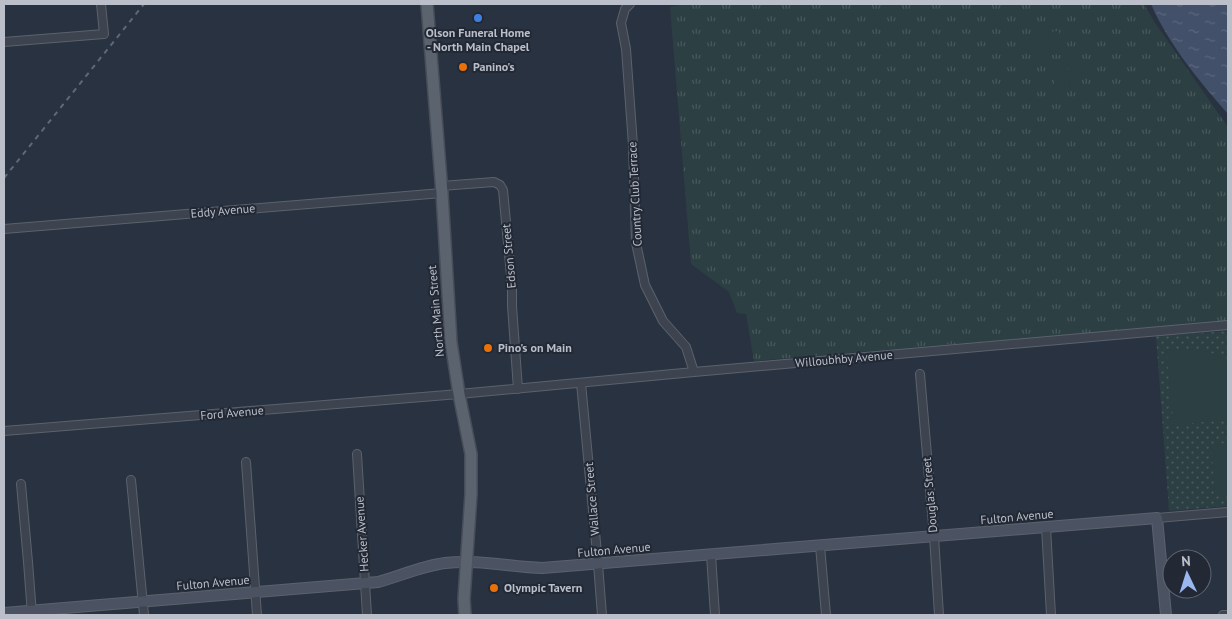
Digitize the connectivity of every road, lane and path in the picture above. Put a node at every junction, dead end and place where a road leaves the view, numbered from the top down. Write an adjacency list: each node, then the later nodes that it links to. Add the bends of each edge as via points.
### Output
1 (101, 4): 4 (street, via 104,34)
2 (427, 4): 5 (main road, North Main Street)
3 (630, 4): 8 (street, Country Club Terrace, via 625,9 621,24 627,59 633,145 636,243 644,285 663,321 686,347)
4 (4, 42)
5 (441, 190): 6 (street, Eddy Avenue); 11 (street, Edson Street, via 494,182 503,190); 12 (main road, North Main Street, via 451,342)
6 (4, 229)
7 (1228, 325): 8 (street, Willoubhby Avenue)
8 (694, 372): 10 (street, Willoubhby Avenue)
9 (920, 374): 21 (street, Douglas Street)
10 (581, 383): 11 (street, Willoubhby Avenue); 25 (street, Wallace Street)
11 (518, 389): 12 (street, Willoubhby Avenue)
12 (459, 394): 13 (street, Ford Avenue); 24 (main road, North Main Street, via 471,461)
13 (4, 431)
14 (357, 454): 26 (street, Hecker Avenue)
15 (246, 462): 27 (street)
16 (131, 480): 28 (street)
17 (20, 484): 30 (street)
18 (1228, 512): 19 (street, Fulton Avenue)
19 (1157, 518): 20 (street, Fulton Avenue); 40 (street)
20 (1046, 527): 21 (street, Fulton Avenue); 39 (street)
21 (934, 536): 22 (street, Fulton Avenue); 38 (street, Douglas Street)
22 (820, 546): 23 (street, Fulton Avenue); 37 (street)
23 (711, 555): 25 (street, Fulton Avenue); 36 (street)
24 (467, 562): 25 (street, Fulton Avenue, via 530,568); 26 (street, Fulton Avenue, via 438,564); 34 (main road, North Main Street)
25 (598, 564): 35 (street, Wallace Street)
26 (365, 583): 27 (street, Fulton Avenue); 33 (street, Hecker Avenue)
27 (255, 592): 28 (street, Fulton Avenue); 32 (street)
28 (143, 601): 30 (street, Fulton Avenue); 31 (street)
29 (4, 612): 30 (street, Fulton Avenue)
30 (32, 613)
31 (144, 615)
32 (257, 615)
33 (367, 615)
34 (465, 615)
35 (602, 615)
36 (715, 615)
37 (826, 615)
38 (940, 615)
39 (1051, 615)
40 (1166, 615)
41 (1223, 615): 42 (street)
42 (1228, 615)

